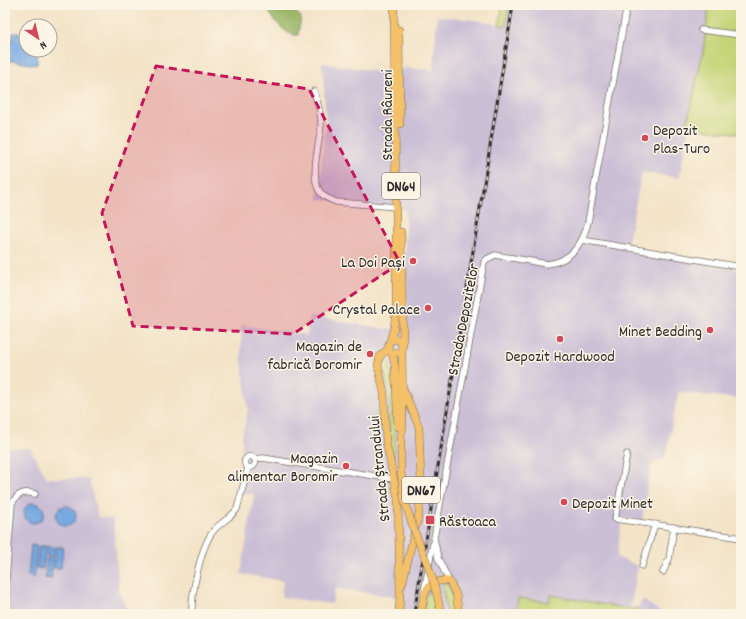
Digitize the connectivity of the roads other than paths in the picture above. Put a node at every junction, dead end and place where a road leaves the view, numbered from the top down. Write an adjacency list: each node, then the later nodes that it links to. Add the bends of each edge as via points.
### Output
1 (627, 5): 7 (street, Strada Depozitelor, via 588,222)
2 (397, 6): 6 (main road, Strada Râureni / DN64); 10 (main road, Strada Râureni / DN64)
3 (701, 30): 4 (street)
4 (741, 35)
5 (314, 91): 6 (street, via 321,120 316,166 320,191 336,202)
6 (396, 207): 9 (main road, Strada Râureni / DN64, via 396,309)
7 (582, 240): 8 (street); 23 (street, Strada Depozitelor, via 571,254 555,264 494,255 484,262)
8 (741, 267)
9 (390, 340): 10 (main road, via 398,339); 11 (main road, DN64)
10 (402, 346): 11 (main road, via 397,353); 12 (main road, DN67)
11 (390, 351): 13 (main road, DN64, via 395,366 398,427); 17 (main road, Strada Ștrandului / DN67, via 382,354 378,365 384,393 386,442)
12 (403, 388): 13 (main road, DN64); 22 (main road, DN67, via 417,419 419,430 421,501)
13 (401, 436): 34 (main road, DN64, bridge, via 404,499 438,595)
14 (627, 454): 19 (street, via 616,519)
15 (255, 459): 16 (street, via 254,466); 16 (street, via 246,458 244,464); 17 (street, via 263,458)
16 (248, 468): 31 (street, via 237,509 214,530 206,544 197,578)
17 (394, 479): 21 (main road, Strada Ștrandului / DN67, via 398,499)
18 (36, 494): 28 (street, via 27,492 15,497 12,504)
19 (655, 524): 20 (street); 25 (street)
20 (674, 527): 24 (street); 26 (street, via 669,559)
21 (398, 533): 22 (main road, via 405,540); 30 (main road, Strada Ștrandului / DN67)
22 (414, 538): 30 (main road, DN67)
23 (434, 538): 27 (street, Strada Depozitelor, via 438,558); 29 (street)
24 (741, 538)
25 (642, 566)
26 (663, 572)
27 (449, 581): 29 (main road, via 432,584); 35 (main road, via 456,594)
28 (5, 590)
29 (424, 592): 33 (main road)
30 (400, 593): 32 (main road, Strada Ștrandului / DN67)
31 (192, 614)
32 (399, 614)
33 (421, 614)
34 (441, 614)
35 (458, 614)

